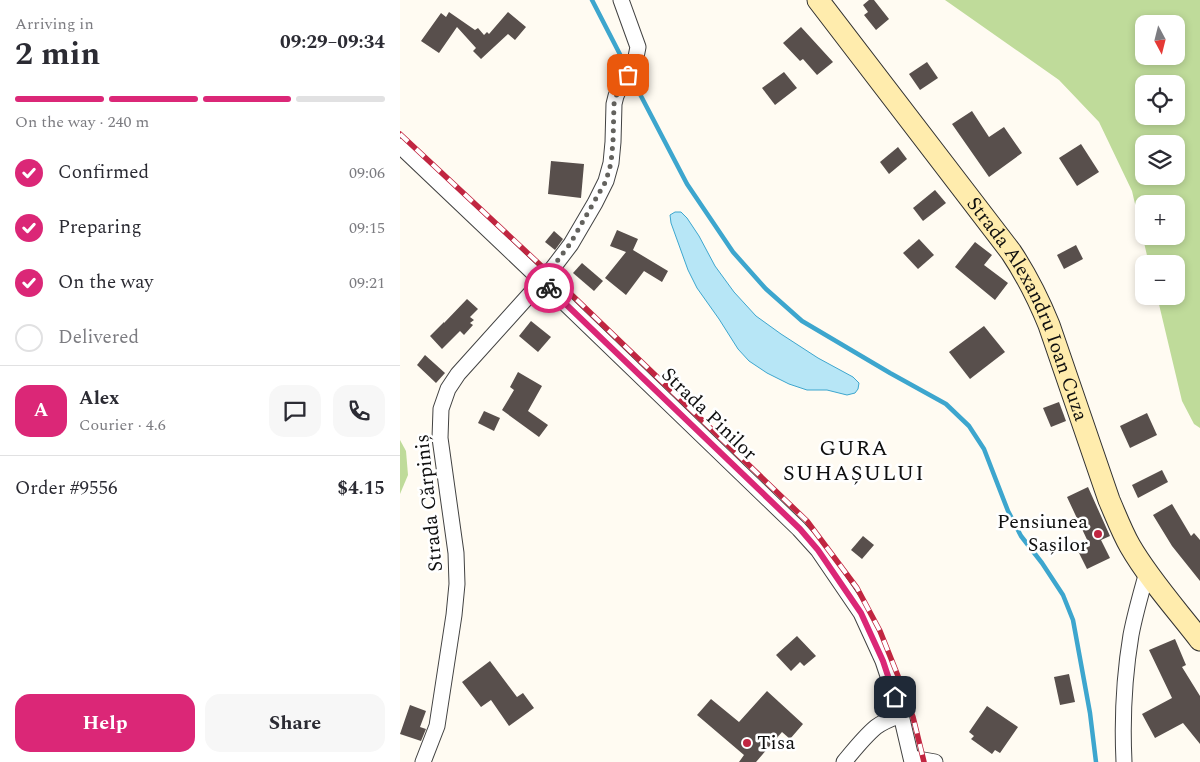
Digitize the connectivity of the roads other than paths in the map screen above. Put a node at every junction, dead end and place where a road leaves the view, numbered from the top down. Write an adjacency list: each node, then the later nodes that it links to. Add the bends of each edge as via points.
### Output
1 (621, 0): 4 (street, Strada Cărpiniș, via 638,47 636,62 620,87 614,104 611,163 606,181 570,244)
2 (818, 0): 5 (main road, Strada Alexandru Ioan Cuza, via 1027,276 1049,324 1109,500 1130,546)
3 (400, 146): 4 (street, Strada Pinilor)
4 (542, 281): 7 (street, Strada Pinilor, via 818,550 861,613 883,661); 9 (street, Strada Cărpiniș, via 458,374 448,389 441,410 440,438 456,553 457,584 436,726)
5 (1147, 572): 6 (main road, Strada Alexandru Ioan Cuza); 12 (street, via 1128,657)
6 (1200, 640)
7 (901, 715): 8 (street, Strada Pinilor); 10 (street, via 877,726)
8 (912, 760): 11 (street)
9 (423, 762)
10 (844, 762)
11 (935, 762)
12 (1124, 762)

